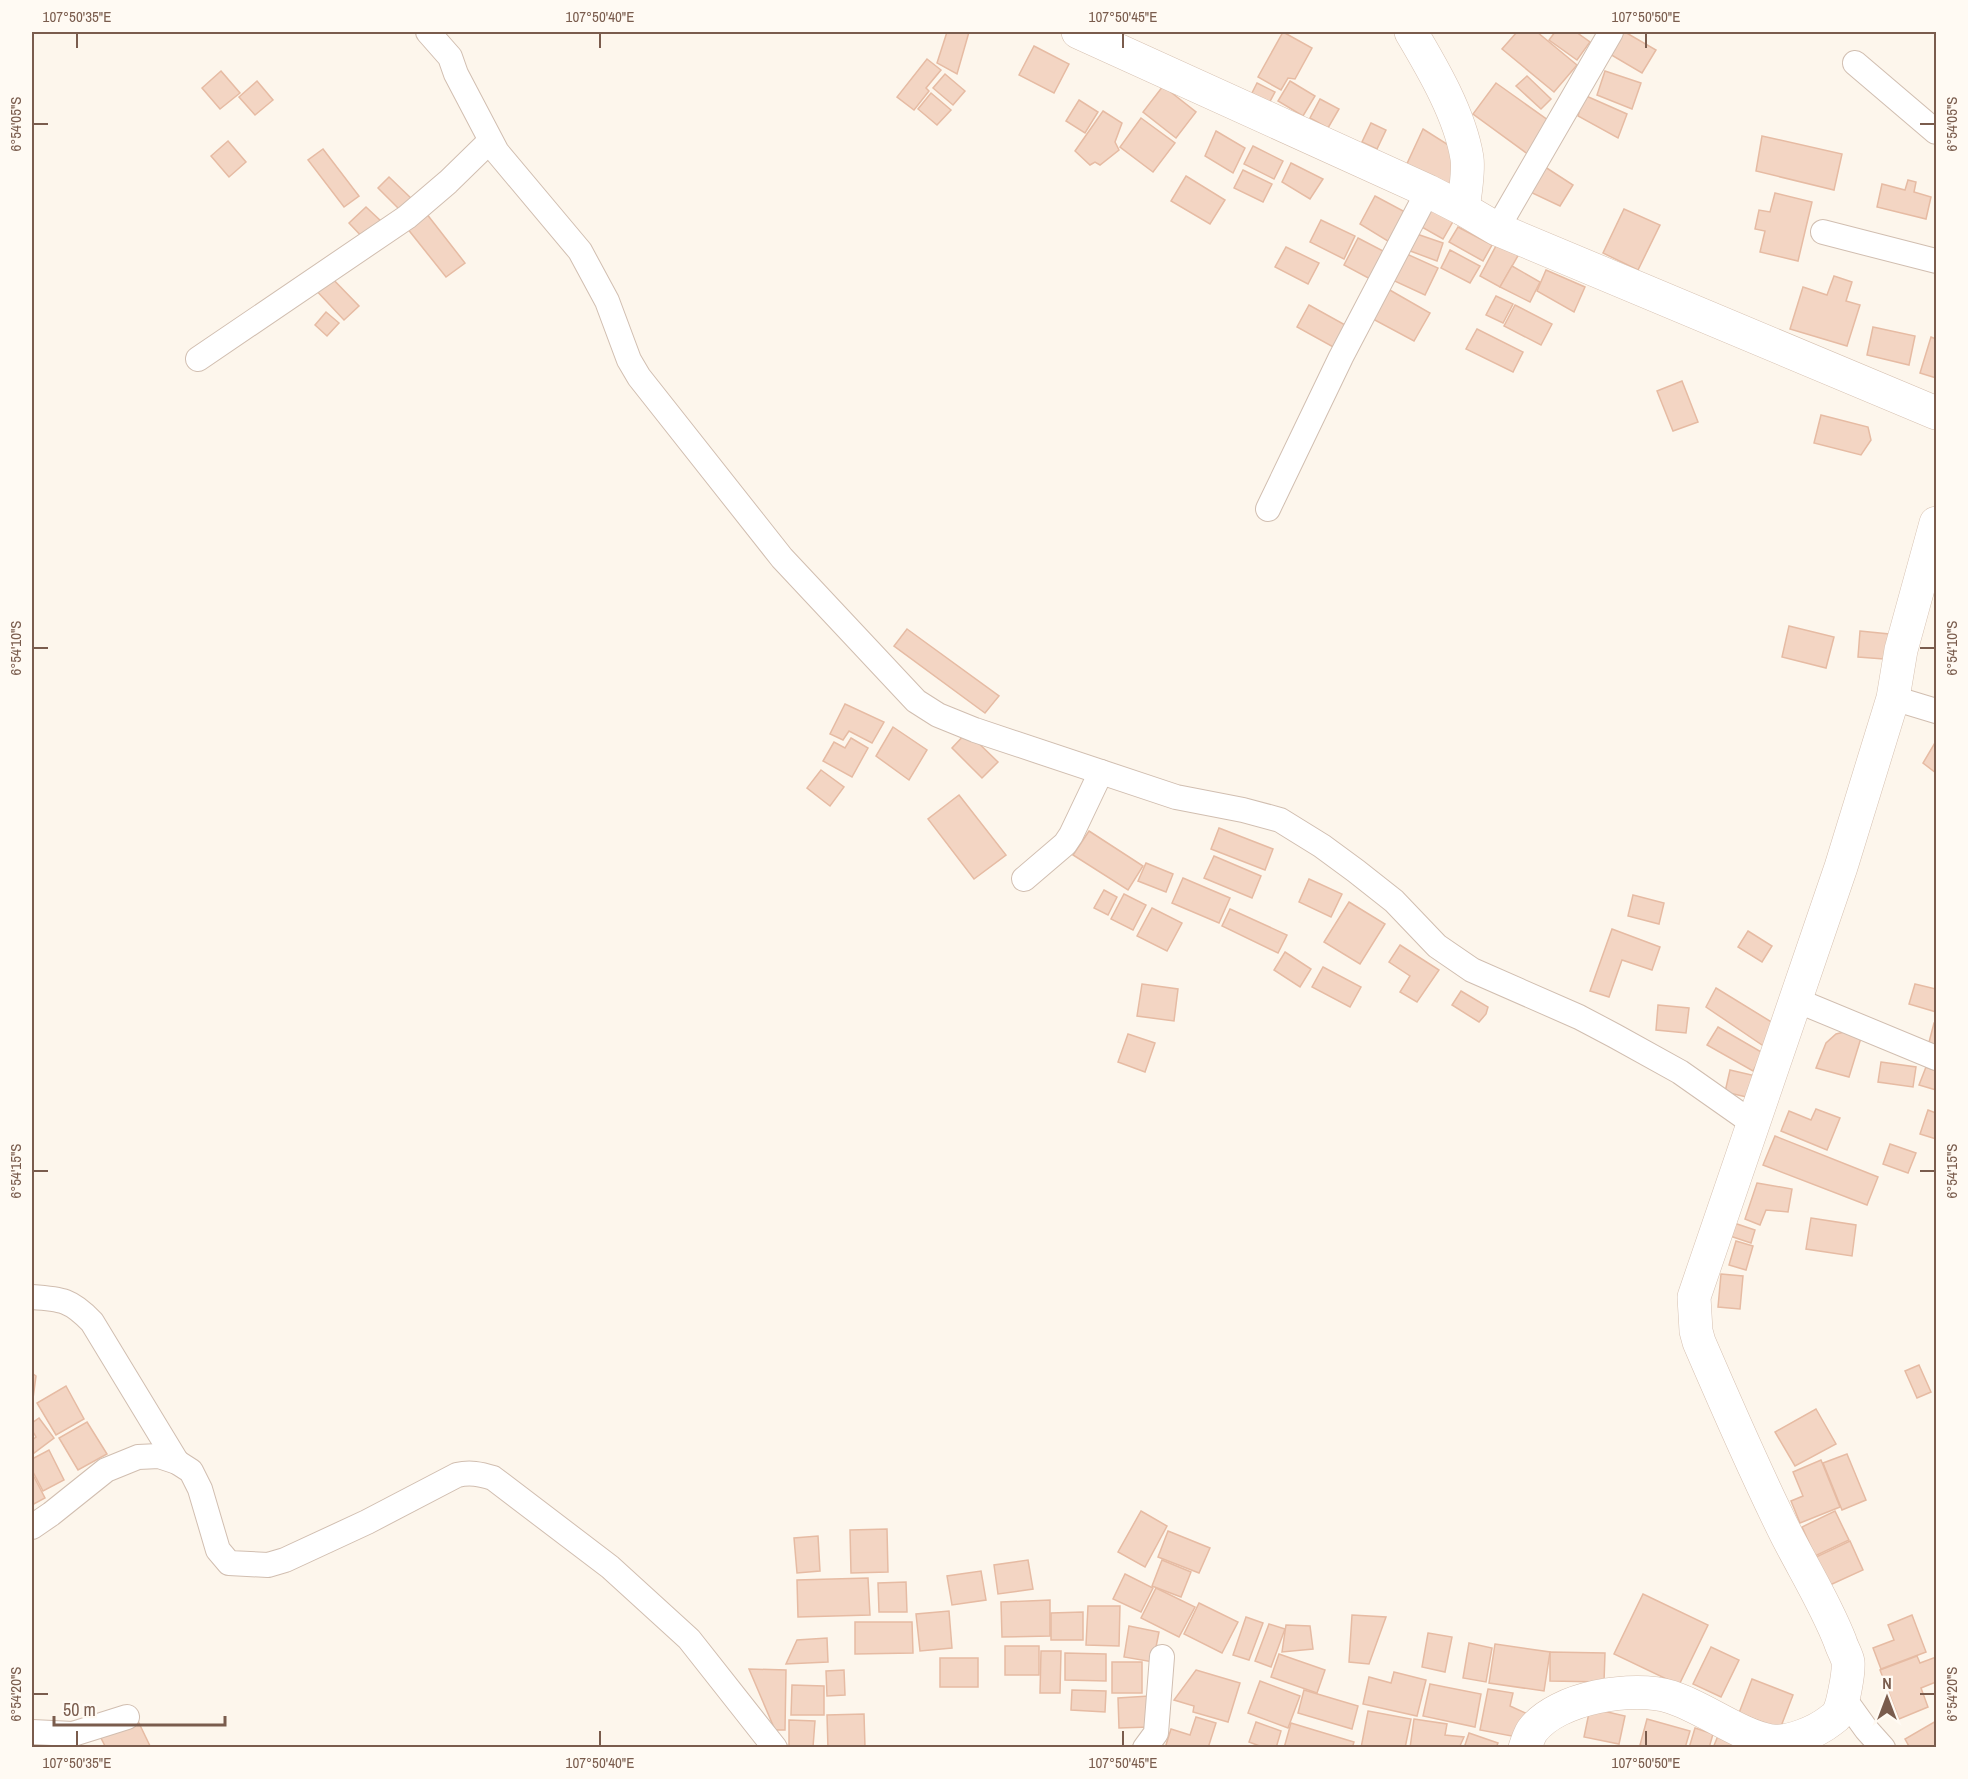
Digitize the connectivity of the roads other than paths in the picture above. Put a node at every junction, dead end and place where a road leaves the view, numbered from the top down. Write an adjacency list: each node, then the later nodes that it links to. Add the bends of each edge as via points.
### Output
1 (428, 32): 7 (street, via 450,57)
2 (1078, 32): 8 (street)
3 (1411, 32): 9 (street, via 1459,126 1467,160)
4 (1611, 32): 10 (street)
5 (1855, 63): 6 (street)
6 (1936, 132)
7 (490, 141): 13 (street, via 407,217); 19 (street, via 580,251 608,301 639,377 782,558 909,694 938,715)
8 (1428, 191): 9 (street); 15 (street, via 1341,357)
9 (1463, 208): 10 (street)
10 (1497, 229): 14 (street)
11 (1823, 232): 12 (street)
12 (1936, 261)
13 (198, 359)
14 (1936, 413)
15 (1268, 509)
16 (1936, 523): 17 (street, via 1900,650)
17 (1893, 698): 18 (street); 21 (street)
18 (1936, 711)
19 (1101, 772): 20 (street, via 1065,844); 23 (street, via 1176,797 1280,820 1356,871 1394,901 1437,946 1472,970 1616,1036 1680,1072)
20 (1024, 879)
21 (1796, 1000): 22 (street); 23 (street)
22 (1936, 1058)
23 (1754, 1124): 28 (street, via 1694,1297 1696,1331 1741,1439 1833,1624 1848,1663)
24 (32, 1297): 25 (street, via 63,1300 78,1307 92,1322)
25 (177, 1462): 26 (street, via 159,1456 138,1457 106,1470); 32 (street, via 191,1471 200,1489 218,1550 229,1563 249,1566 285,1560 457,1474 470,1472 493,1478 610,1566 689,1639)
26 (32, 1527)
27 (1162, 1657): 33 (street, via 1156,1733)
28 (1843, 1697): 31 (street, via 1837,1715 1821,1728); 35 (street)
29 (127, 1717): 30 (street, via 73,1734)
30 (32, 1732)
31 (1772, 1744): 34 (street, via 1670,1696 1633,1692 1570,1704 1532,1731)
32 (775, 1748)
33 (1145, 1748)
34 (1525, 1748)
35 (1883, 1748)

